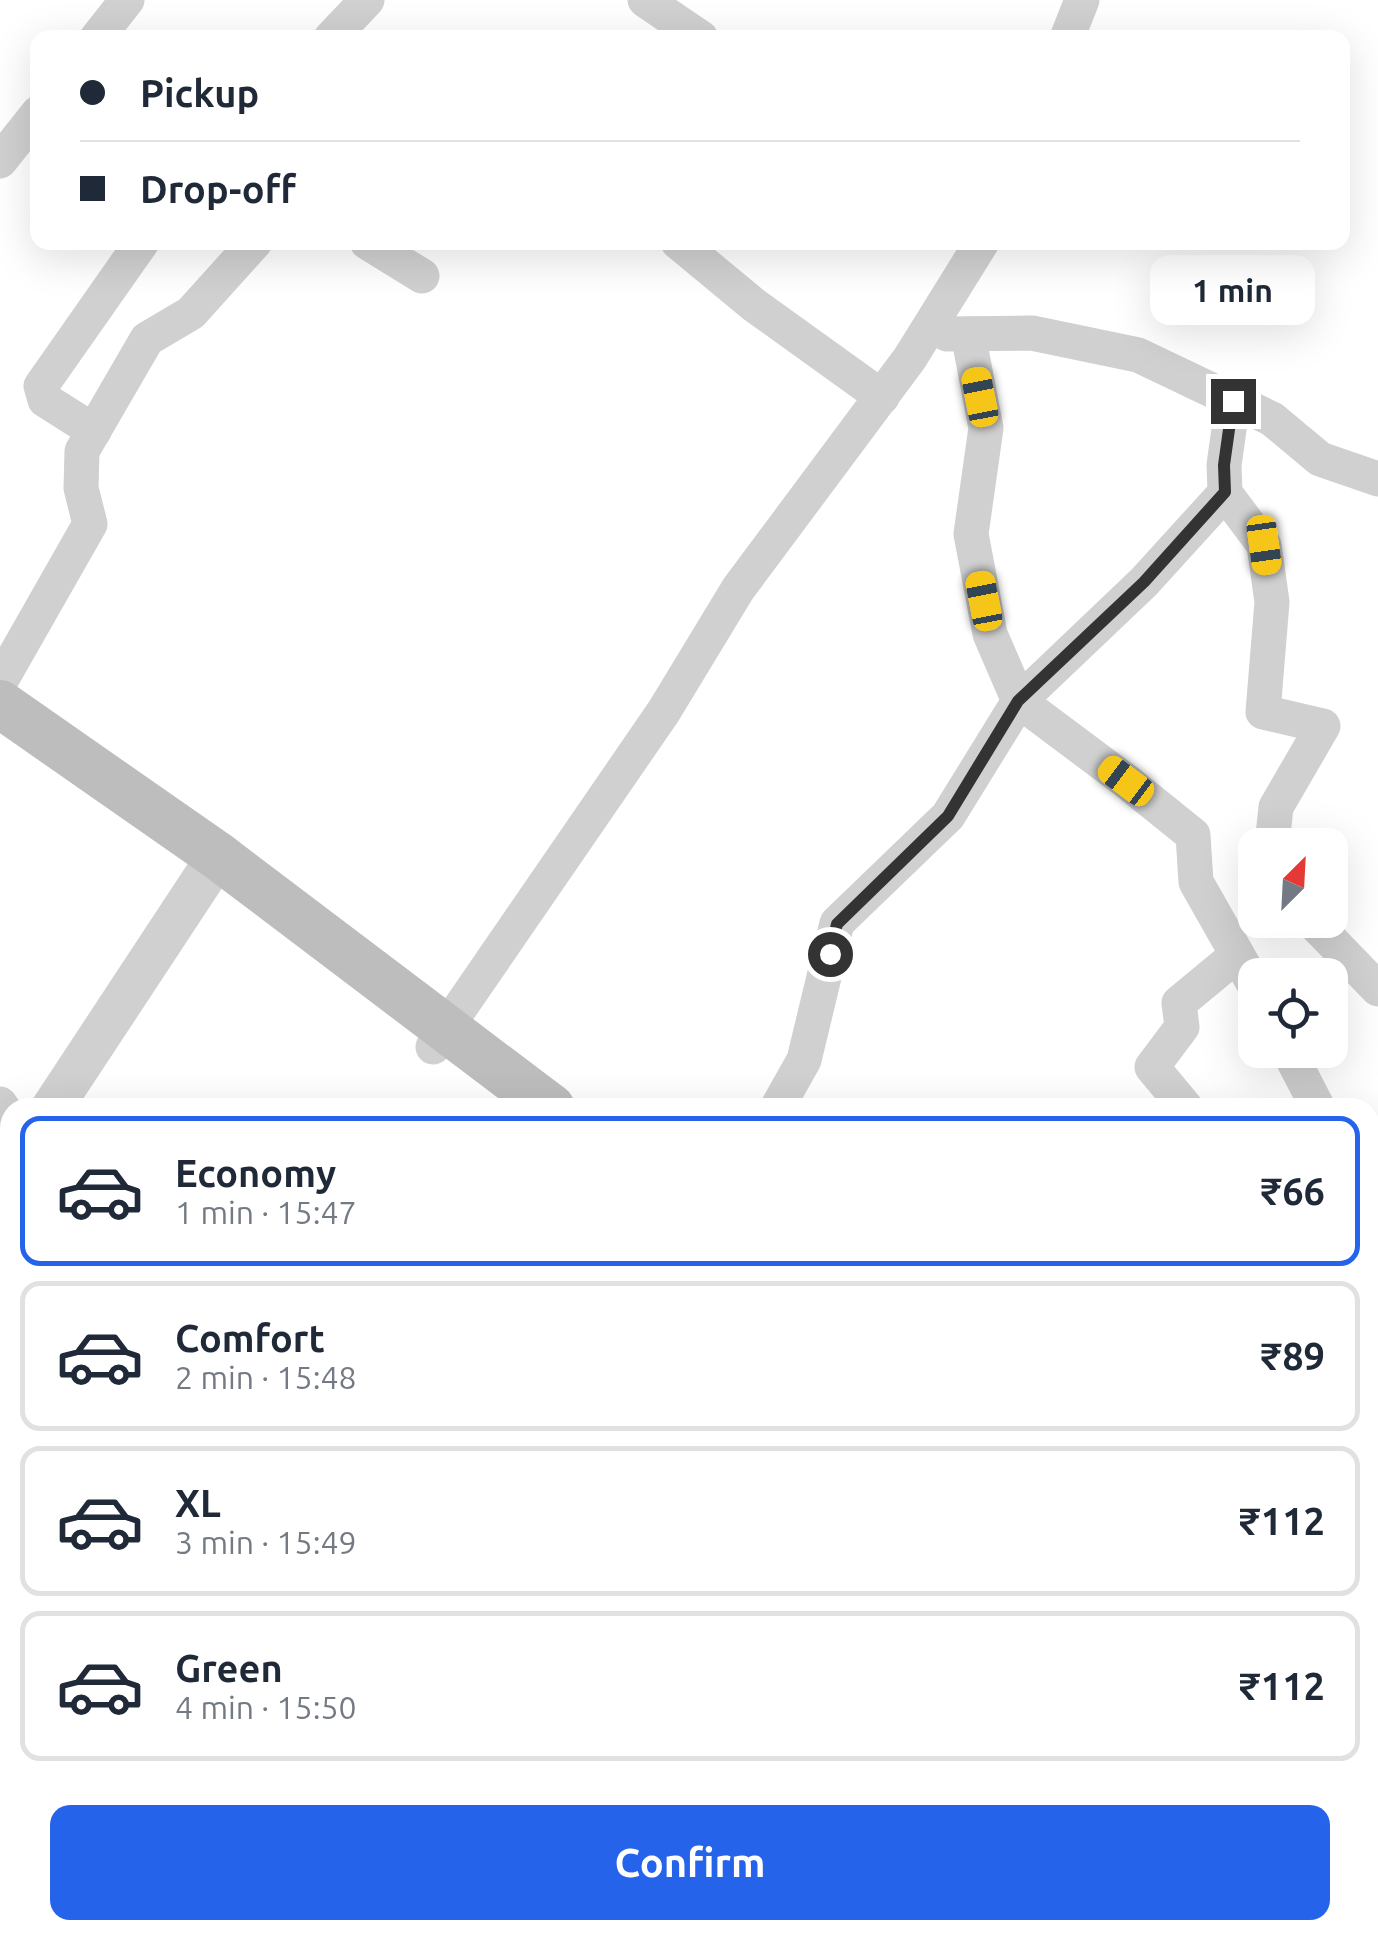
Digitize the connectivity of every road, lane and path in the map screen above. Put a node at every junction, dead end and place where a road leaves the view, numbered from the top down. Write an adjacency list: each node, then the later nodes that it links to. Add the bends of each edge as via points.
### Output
1 (126, 0): 4 (street)
2 (366, 0): 5 (street)
3 (1082, 0): 6 (street)
4 (103, 30)
5 (338, 30)
6 (1071, 30)
7 (30, 123): 8 (street)
8 (0, 161)
9 (136, 250): 19 (street, via 40,386 45,400)
10 (248, 250): 19 (street, via 191,313 147,340)
11 (380, 250): 14 (street)
12 (688, 250): 17 (street)
13 (977, 250): 15 (street)
14 (422, 276)
15 (926, 334): 16 (street); 17 (street)
16 (968, 334): 18 (street, via 1032,333 1138,355); 23 (street, via 986,428 971,534 990,634)
17 (882, 398): 32 (street, via 738,589 664,711)
18 (1233, 401): 20 (street, via 1272,420 1320,459); 21 (street)
19 (94, 432): 22 (street, via 82,451 81,488 90,524)
20 (1378, 479)
21 (1225, 492): 23 (street, via 1144,582); 26 (street, via 1264,545 1272,602 1263,712 1323,726 1276,807)
22 (0, 682)
23 (1018, 701): 29 (street, via 1193,836 1196,882); 37 (street, via 948,816 837,924 804,1060)
24 (0, 704): 27 (main road)
25 (0, 737): 27 (main road)
26 (1274, 828)
27 (210, 868): 32 (main road); 34 (street)
28 (1328, 938): 31 (street)
29 (1238, 955): 30 (street); 38 (street, via 1179,1003 1182,1027 1152,1067)
30 (1240, 958)
31 (1378, 989)
32 (440, 1038): 35 (main road); 36 (main road)
33 (1297, 1068): 39 (street)
34 (59, 1098)
35 (503, 1098)
36 (535, 1098)
37 (783, 1098)
38 (1178, 1098)
39 (1313, 1098)

